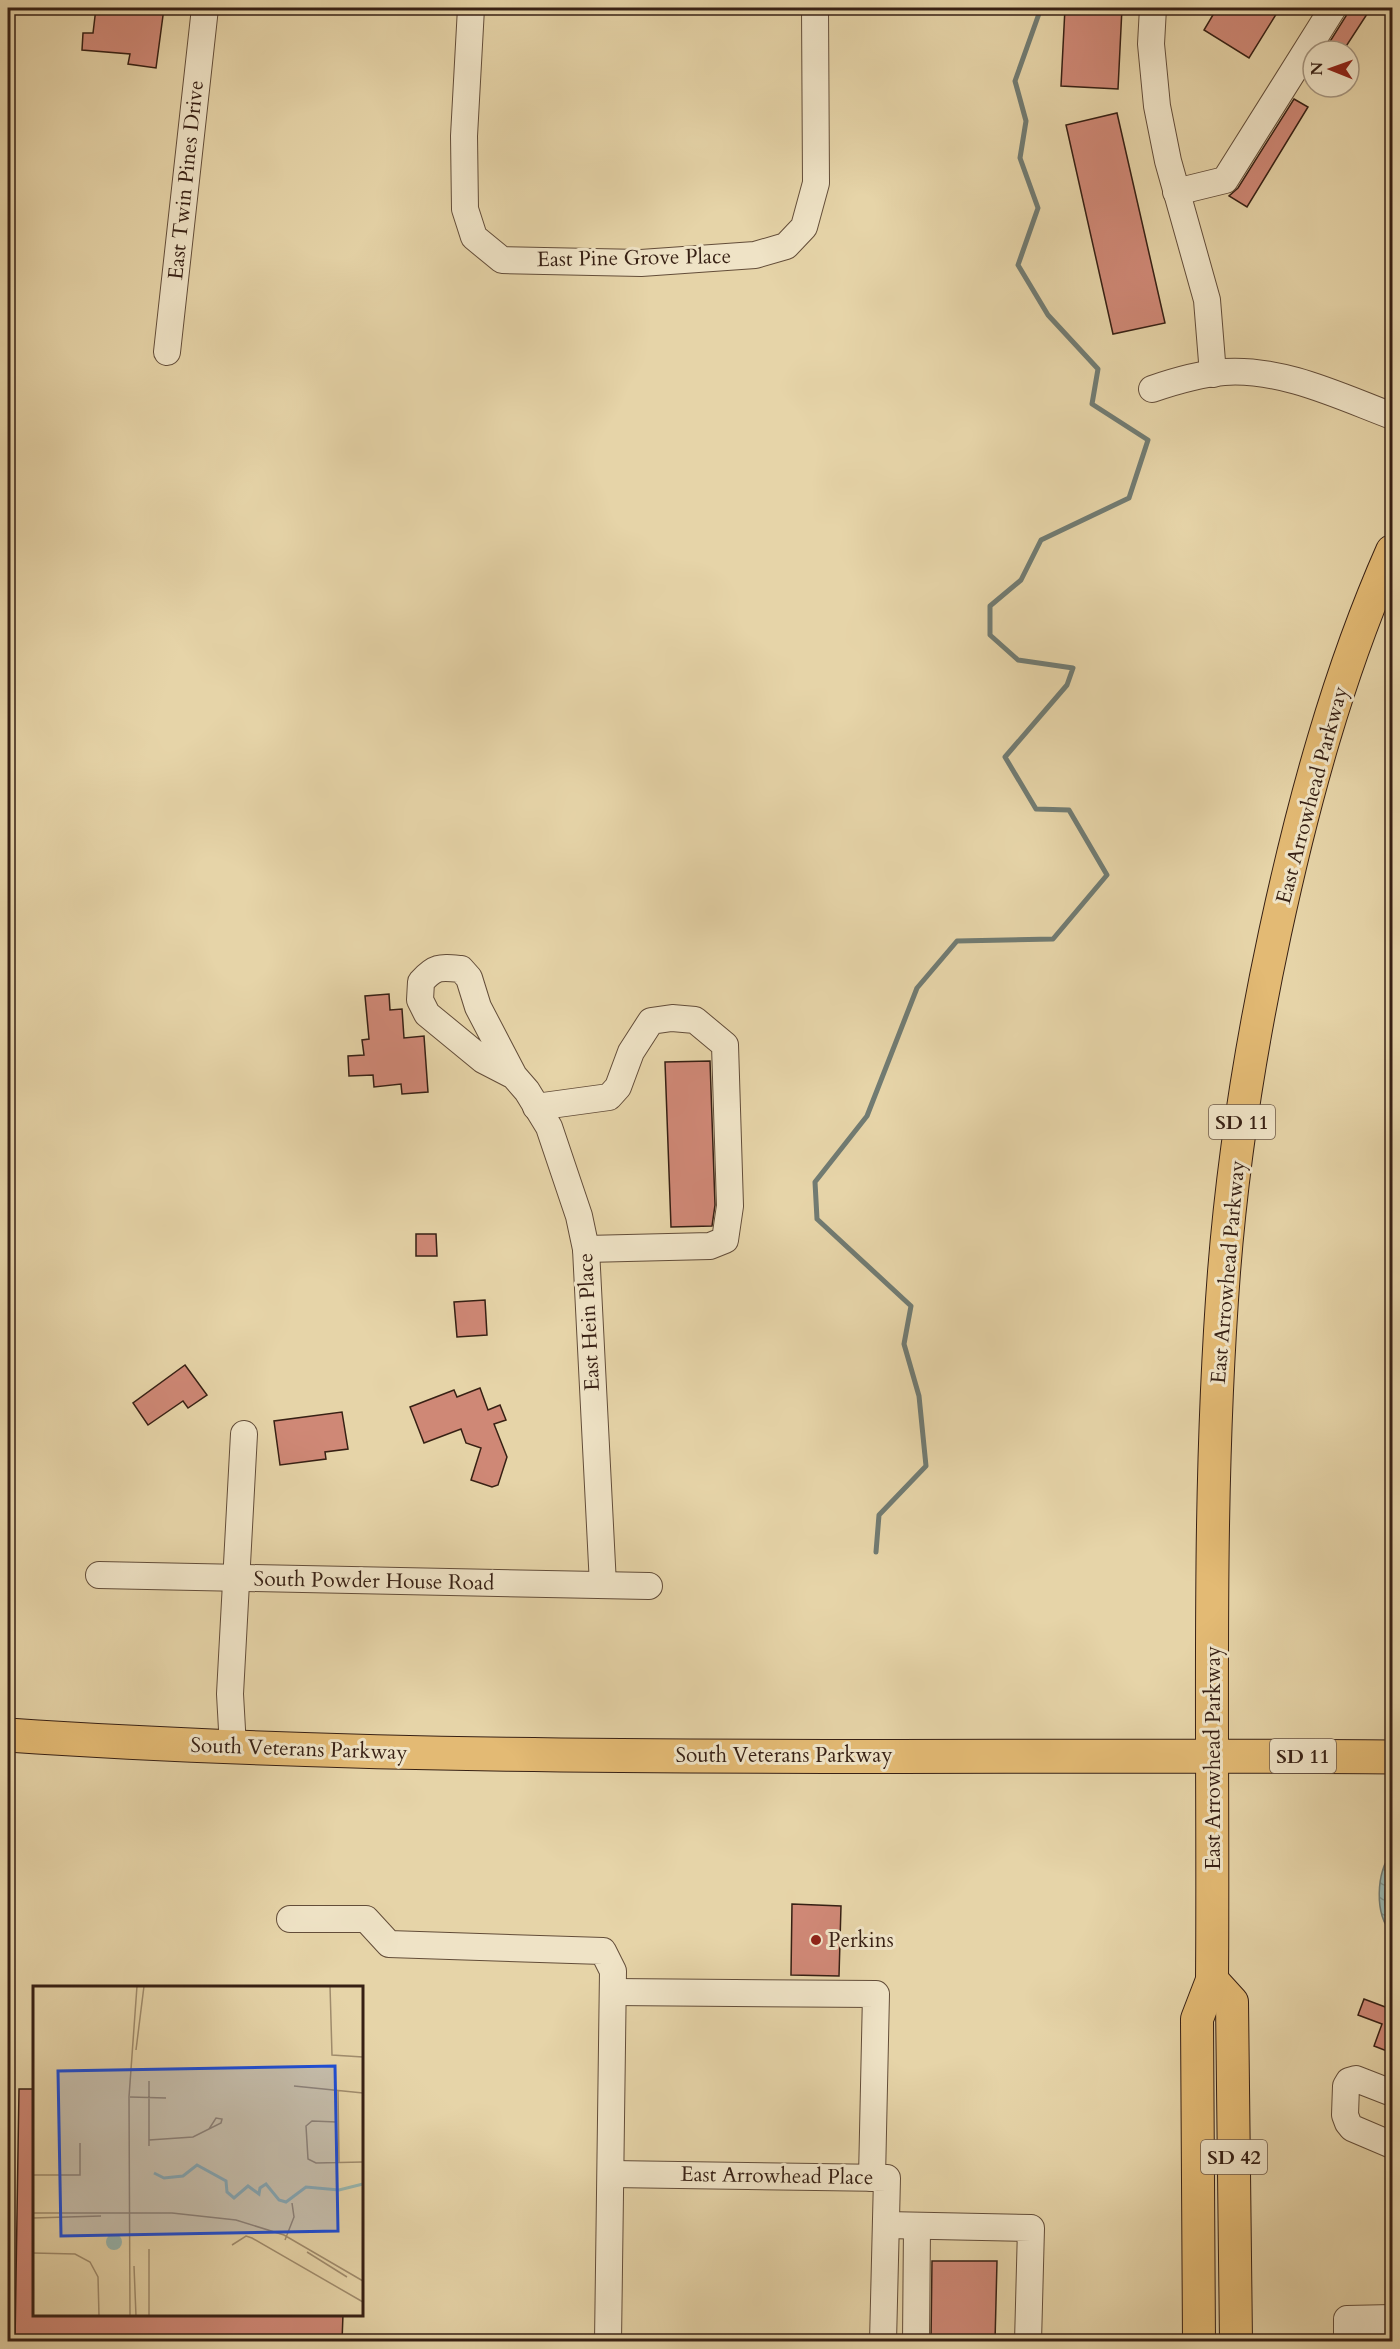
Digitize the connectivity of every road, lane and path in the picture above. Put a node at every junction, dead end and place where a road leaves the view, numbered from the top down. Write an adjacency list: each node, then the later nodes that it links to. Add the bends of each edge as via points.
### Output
1 (205, 8): 7 (street, East Twin Pines Drive)
2 (471, 8): 3 (street, East Pine Grove Place, via 464,199 474,237 502,260 641,263 755,255 786,246 804,227 816,183)
3 (815, 8)
4 (1154, 8): 6 (street, via 1151,44 1157,106)
5 (1333, 8): 6 (street, via 1225,180)
6 (1176, 192): 8 (street, via 1207,300)
7 (167, 352)
8 (1213, 374): 9 (street); 10 (street, via 1269,374 1317,387)
9 (1152, 389)
10 (1392, 416)
11 (1392, 551): 24 (main road, East Arrowhead Parkway / SD 11, via 1373,594 1324,737 1290,861 1249,1071 1225,1261 1217,1406)
12 (514, 1076): 13 (street, East Hein Place)
13 (536, 1107): 14 (street, East Hein Place, via 549,1127); 14 (street, via 609,1097 618,1087 631,1052 651,1021 695,1020 725,1045 730,1206 725,1240 710,1246)
14 (586, 1249): 18 (street, East Hein Place)
15 (244, 1434): 17 (street)
16 (99, 1575): 17 (street, South Powder House Road)
17 (237, 1578): 18 (street, South Powder House Road); 23 (street, via 230,1694)
18 (603, 1585): 19 (street, South Powder House Road)
19 (649, 1586)
20 (8, 1714): 22 (highway)
21 (8, 1735): 22 (highway)
22 (177, 1744): 23 (highway, South Veterans Parkway)
23 (233, 1747): 24 (highway, South Veterans Parkway, via 452,1754)
24 (1213, 1755): 25 (highway, South Veterans Parkway / SD 11); 27 (main road, East Arrowhead Parkway / SD 42)
25 (1392, 1757)
26 (290, 1919): 28 (street, via 366,1919 389,1944 603,1951 613,1971)
27 (1212, 1980): 40 (main road, East Arrowhead Parkway / SD 42, via 1197,2019); 41 (main road, SD 42, via 1232,2002)
28 (613, 1992): 31 (street); 32 (street, via 876,1994)
29 (1392, 2093): 30 (street, via 1356,2079 1349,2081 1345,2115 1352,2128)
30 (1392, 2145)
31 (611, 2174): 32 (street, East Arrowhead Place); 36 (street)
32 (872, 2178): 33 (street, East Arrowhead Place, via 886,2178)
33 (886, 2225): 34 (street); 37 (street, East Arrowhead Place)
34 (917, 2226): 38 (street); 39 (street, via 1031,2228)
35 (1379, 2326): 42 (street, via 1347,2319)
36 (608, 2342)
37 (883, 2342)
38 (916, 2342)
39 (1028, 2342)
40 (1199, 2342)
41 (1236, 2342)
42 (1347, 2342)

